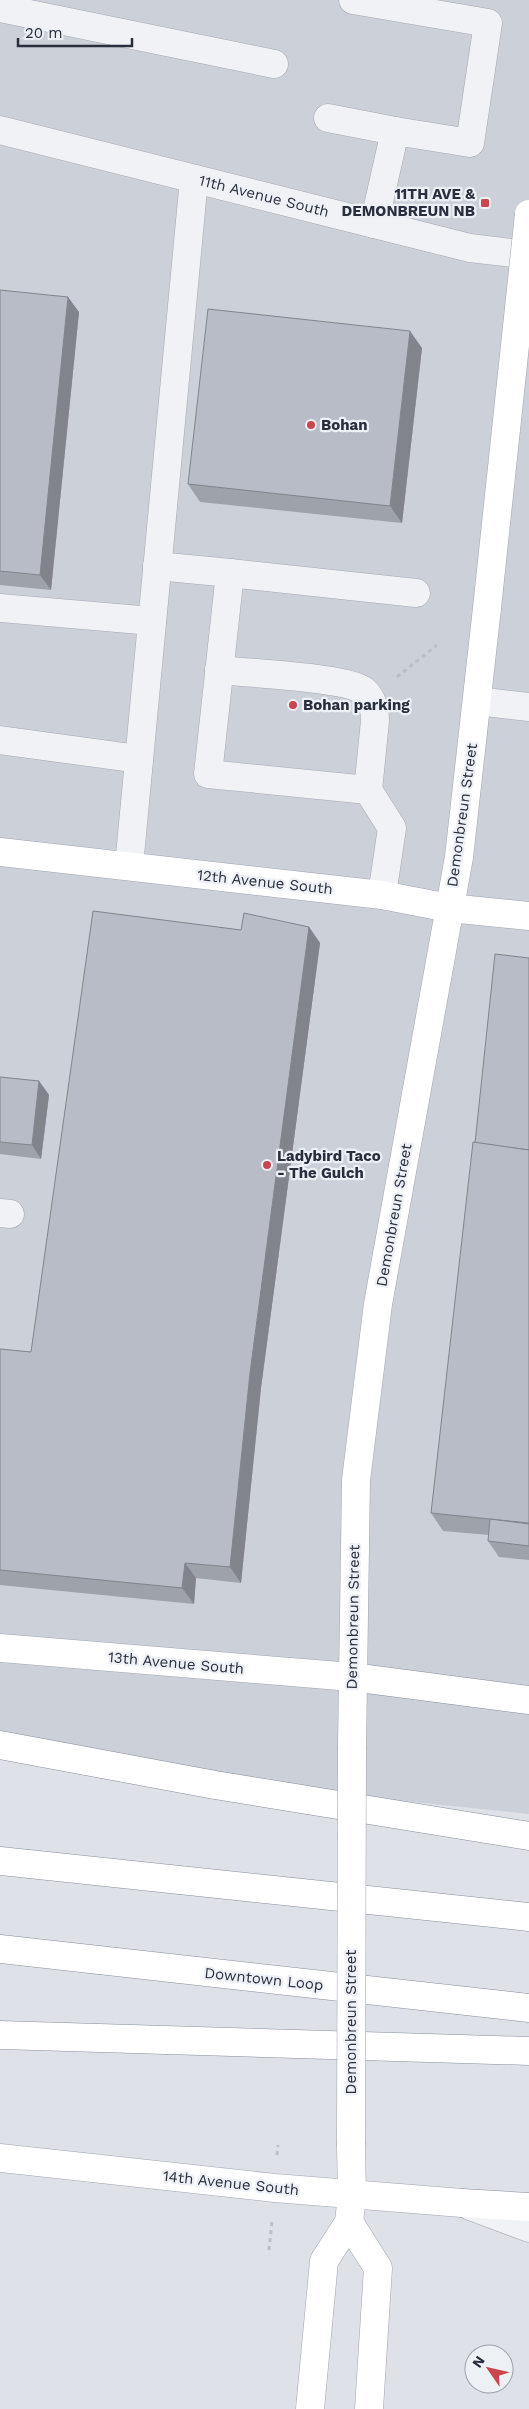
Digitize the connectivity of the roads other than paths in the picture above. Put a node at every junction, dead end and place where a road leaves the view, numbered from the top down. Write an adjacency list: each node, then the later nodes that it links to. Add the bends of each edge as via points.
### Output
1 (353, 0): 6 (street, via 488,23 470,143)
2 (0, 8): 3 (street)
3 (274, 64)
4 (328, 118): 6 (street)
5 (0, 130): 7 (street, 11th Avenue South)
6 (395, 131): 9 (street)
7 (194, 179): 9 (street, 11th Avenue South); 11 (street)
8 (529, 214): 17 (main road, Demonbreun Street, bridge)
9 (374, 224): 10 (street, 11th Avenue South, via 470,248)
10 (529, 255)
11 (157, 566): 12 (street); 15 (street)
12 (230, 573): 13 (street); 16 (street)
13 (416, 592)
14 (0, 608): 15 (street)
15 (152, 621): 20 (street)
16 (218, 670): 21 (street, via 340,682 363,690 371,698 375,710); 21 (street, via 208,774)
17 (477, 701): 18 (street); 25 (main road, Demonbreun Street, via 459,857)
18 (529, 707)
19 (0, 740): 20 (street)
20 (139, 759): 23 (street)
21 (368, 790): 24 (street, via 392,828)
22 (0, 852): 23 (main road, 12th Avenue South)
23 (129, 866): 24 (main road, 12th Avenue South)
24 (382, 895): 25 (main road, 12th Avenue South)
25 (449, 908): 26 (main road, 12th Avenue South); 28 (main road, Demonbreun Street, via 378,1304 356,1480)
26 (529, 916)
27 (0, 1648): 28 (main road, 13th Avenue South)
28 (352, 1677): 29 (main road, 13th Avenue South); 41 (main road, Demonbreun Street, bridge)
29 (529, 1700)
30 (0, 1745): 31 (main road, via 216,1785)
31 (529, 1836)
32 (0, 1851): 34 (main road)
33 (0, 1861): 34 (main road)
34 (108, 1872): 35 (main road)
35 (529, 1917)
36 (0, 1949): 37 (main road, Downtown Loop)
37 (529, 2008)
38 (0, 2035): 39 (main road)
39 (529, 2051)
40 (0, 2158): 41 (main road, 14th Avenue South)
41 (352, 2194): 42 (main road, 14th Avenue South); 44 (main road, Demonbreun Street)
42 (462, 2203): 43 (main road, 14th Avenue South); 45 (street)
43 (529, 2207)
44 (349, 2222): 46 (main road, Demonbreun Street, via 324,2261); 47 (main road, via 378,2268)
45 (529, 2228)
46 (310, 2409)
47 (369, 2409)

